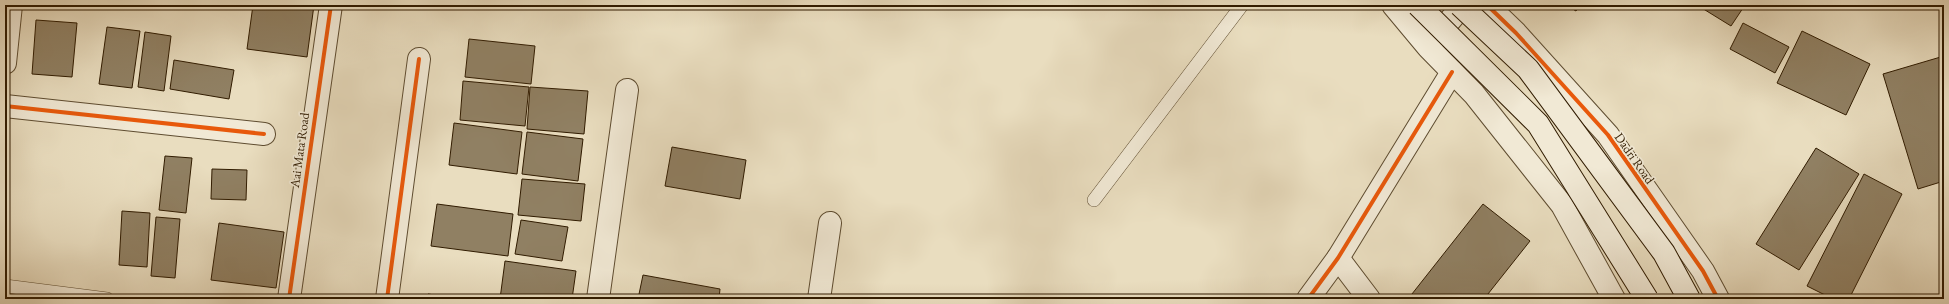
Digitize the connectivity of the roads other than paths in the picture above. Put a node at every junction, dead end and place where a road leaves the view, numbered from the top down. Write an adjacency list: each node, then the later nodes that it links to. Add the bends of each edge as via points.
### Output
1 (11, 5): 10 (street)
2 (331, 5): 20 (street, Aai Mata Road)
3 (1242, 5): 15 (lane)
4 (1392, 5): 8 (street)
5 (1418, 5): 27 (street, bridge, via 1538,124)
6 (1462, 5): 8 (street); 28 (street, bridge, via 1528,69 1664,253)
7 (1487, 5): 29 (street, Dadri Road, via 1516,33 1608,136 1703,271)
8 (1428, 47): 11 (street)
9 (419, 59): 21 (street)
10 (5, 63)
11 (1452, 72): 17 (street); 26 (street, via 1474,94 1562,205)
12 (627, 90): 22 (street)
13 (5, 106): 14 (street)
14 (264, 134)
15 (1094, 200)
16 (830, 223): 23 (street)
17 (1338, 258): 24 (street); 25 (street)
18 (5, 286): 19 (lane)
19 (107, 299)
20 (289, 299)
21 (387, 299)
22 (598, 299)
23 (819, 299)
24 (1308, 299)
25 (1369, 299)
26 (1614, 299)
27 (1646, 299)
28 (1689, 299)
29 (1718, 299)

